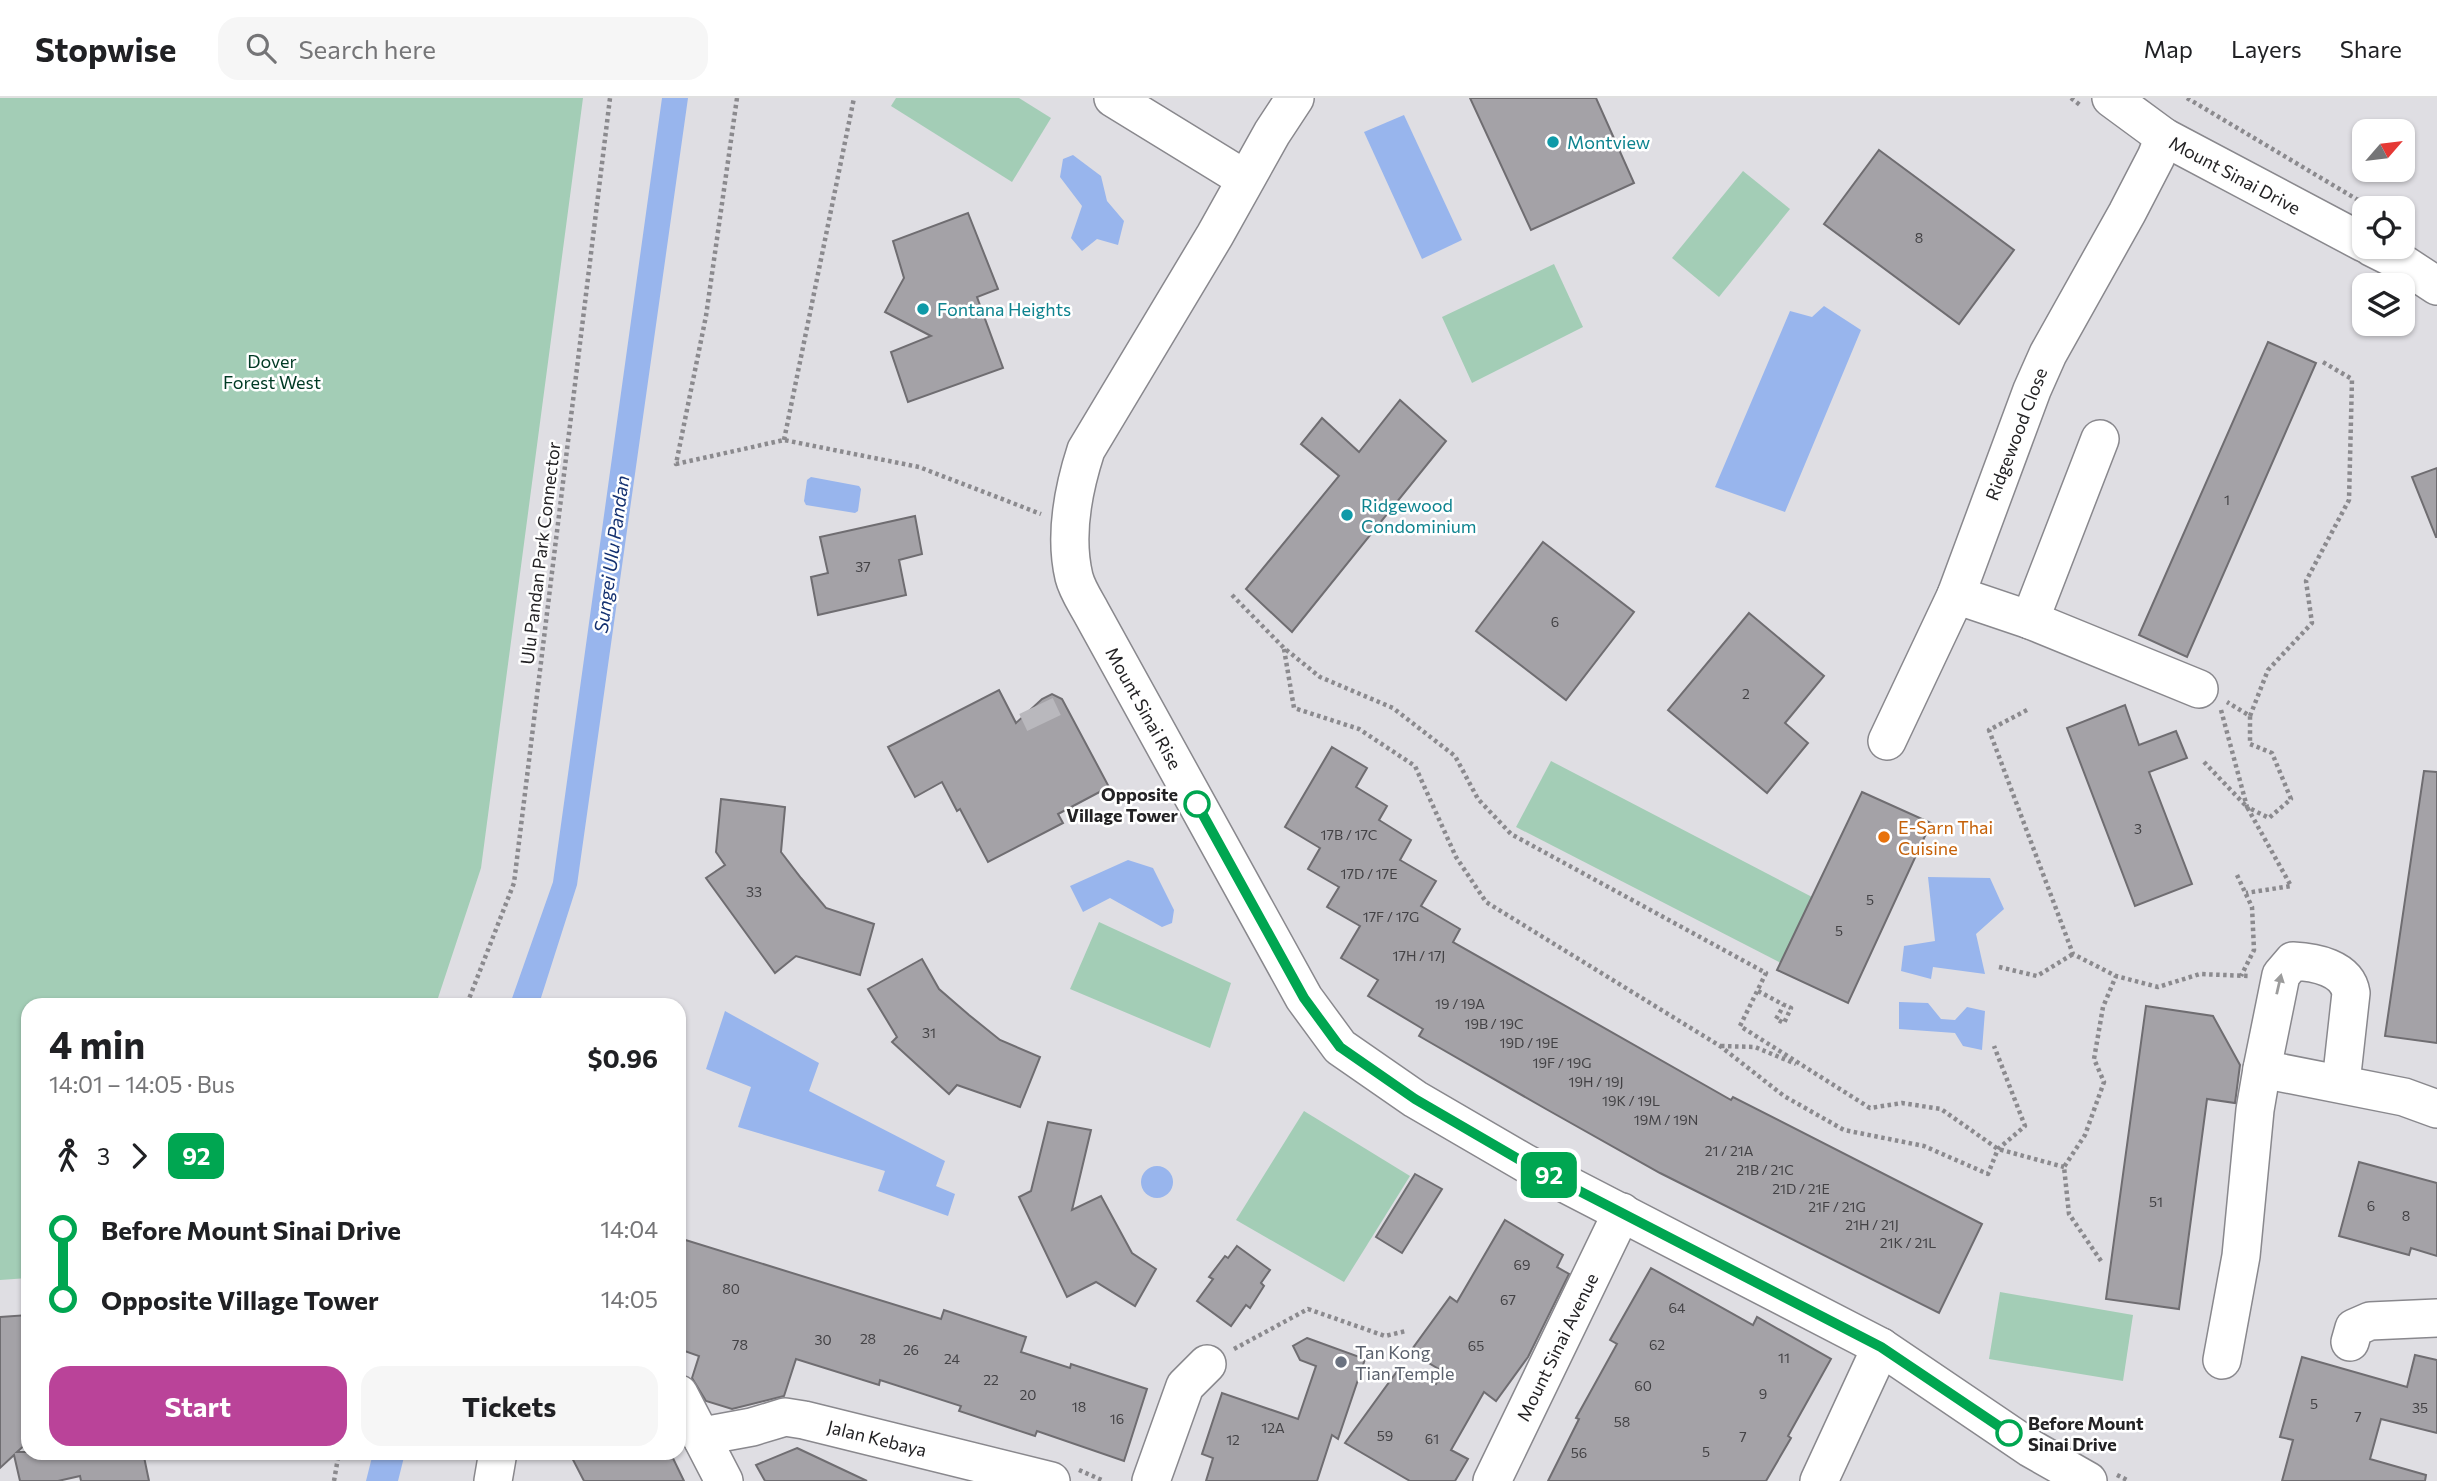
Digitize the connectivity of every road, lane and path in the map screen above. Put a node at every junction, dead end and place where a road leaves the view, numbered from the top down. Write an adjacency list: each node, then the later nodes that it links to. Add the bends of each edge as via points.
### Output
1 (610, 98): 36 (path, Ulu Pandan Park Connector, via 514,883)
2 (737, 98): 16 (path, via 706,316 676,464)
3 (854, 98): 16 (path)
4 (1113, 98): 9 (street)
5 (1296, 98): 9 (street, Mount Sinai Rise)
6 (2111, 98): 8 (street, Mount Sinai Drive)
7 (2187, 98): 10 (path)
8 (2164, 137): 11 (street, Mount Sinai Drive); 18 (street, Ridgewood Close, via 2048,354)
9 (1245, 179): 17 (street, Mount Sinai Rise, via 1086,450 1074,486)
10 (2352, 197)
11 (2352, 237)
12 (2395, 259): 13 (street)
13 (2437, 286)
14 (2320, 360): 24 (path, via 2352,379 2349,500 2306,581 2312,622 2268,670)
15 (2099, 439): 20 (street)
16 (784, 440): 17 (path, via 919,467)
17 (1072, 525): 47 (street, Mount Sinai Rise, via 1070,555 1075,579 1172,785 1304,998 1340,1047 1459,1125)
18 (1956, 595): 20 (street); 25 (street, Ridgewood Close)
19 (1232, 596): 21 (path)
20 (2030, 620): 22 (street)
21 (1284, 648): 35 (path, via 1320,677 1393,708 1455,756 1478,799 1511,834 1766,974); 38 (path, via 1294,708 1359,729 1415,766 1456,857 1486,902)
22 (2208, 692): 24 (path); 27 (path)
23 (2026, 710): 30 (path, via 1989,730)
24 (2250, 716): 27 (path, via 2250,744 2272,753 2291,799 2269,818)
25 (1887, 741)
26 (2204, 762): 27 (path)
27 (2247, 807): 29 (path, via 2291,886)
28 (2237, 875): 29 (path)
29 (2246, 893): 34 (path, via 2252,907 2254,950)
30 (2073, 954): 31 (path, via 2037,976); 33 (path)
31 (1999, 967)
32 (2281, 975): 34 (path); 41 (street, one-way to 32); 43 (street, via 2293,961 2306,962 2343,975 2349,982)
33 (2116, 976): 34 (path, via 2158,987 2200,974); 46 (path, via 2103,1007 2094,1059 2104,1082 2085,1135)
34 (2241, 977)
35 (1758, 991): 37 (path, via 1784,1005 1776,1019 1784,1023 1791,1008 1785,1005 1779,1018 1784,1020 1788,1012); 40 (path, via 1740,1026)
36 (469, 998)
37 (1791, 1003)
38 (1720, 1046): 40 (path, via 1755,1046); 45 (path, via 1784,1096 1844,1130 1924,1146 1988,1174)
39 (1994, 1046): 45 (path, via 2025,1126)
40 (1808, 1069): 45 (path, via 1870,1108 1902,1103 1941,1109)
41 (2262, 1069): 43 (street); 53 (street, via 2241,1256)
42 (2437, 1080): 44 (street, via 2423,1083)
43 (2341, 1083): 44 (street)
44 (2421, 1103)
45 (1998, 1149): 46 (path)
46 (2064, 1167): 48 (path, via 2069,1214)
47 (1622, 1212): 52 (street, Mount Sinai Rise); 65 (street, Mount Sinai Avenue)
48 (2101, 1261)
49 (2437, 1318): 51 (street, via 2370,1321 2354,1328)
50 (1406, 1331): 54 (path, via 1385,1336 1308,1309)
51 (2350, 1342)
52 (1881, 1347): 59 (street, Mount Sinai Rise, via 2030,1448); 66 (street)
53 (2222, 1360)
54 (1207, 1364): 64 (street, via 1185,1386)
55 (686, 1407): 56 (street)
56 (703, 1440): 62 (street); 63 (street, Jalan Kebaya, via 786,1417 804,1419)
57 (337, 1460): 60 (path)
58 (497, 1460): 61 (street)
59 (2098, 1475): 67 (path)
60 (334, 1481)
61 (493, 1481)
62 (724, 1481)
63 (1051, 1481)
64 (1150, 1481)
65 (1492, 1481)
66 (1819, 1481)
67 (2129, 1481)

